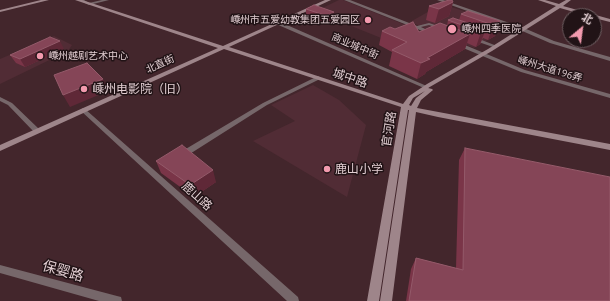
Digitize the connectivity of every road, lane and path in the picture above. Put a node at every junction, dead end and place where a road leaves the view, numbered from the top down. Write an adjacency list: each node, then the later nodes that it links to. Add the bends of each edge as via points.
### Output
1 (47, 0): 14 (main road)
2 (77, 0): 12 (main road, 城中路)
3 (81, 0): 12 (street)
4 (107, 0): 12 (street)
5 (329, 0): 16 (main road, 北直街)
6 (346, 0): 17 (street)
7 (439, 0): 19 (street)
8 (531, 0): 13 (main road)
9 (540, 0): 13 (main road)
10 (569, 0): 13 (main road, 官河路)
11 (576, 0): 13 (main road, 官河路)
12 (89, 4): 23 (main road, 城中路)
13 (560, 7): 15 (main road); 19 (main road, 官河路)
14 (0, 11)
15 (610, 22)
16 (278, 23): 23 (main road, 北直街); 28 (street, 商业城中街)
17 (416, 27): 18 (street, via 429,24); 20 (street)
18 (450, 30)
19 (525, 30): 24 (main road, 官河路); 25 (main road, 官河路); 26 (street, via 552,42)
20 (436, 35)
21 (467, 37): 24 (street)
22 (450, 40): 25 (street, 嵊州大道196弄)
23 (224, 46): 27 (main road, 城中路); 33 (main road, 北直街)
24 (495, 46): 25 (main road, 官河路)
25 (485, 55): 28 (main road, 官河路); 29 (street, 嵊州大道196弄, via 523,71); 32 (main road, 官河路, via 418,99)
26 (610, 59)
27 (318, 78): 31 (main road, 城中路); 37 (street, via 265,104)
28 (426, 87): 31 (main road, 官河路, via 411,97)
29 (610, 96)
30 (0, 100): 34 (street, via 10,104)
31 (405, 106): 32 (main road, 城中路); 41 (main road, 官河路)
32 (413, 109): 35 (main road, 城中路); 42 (main road, 官河路)
33 (83, 110): 34 (main road, 北直街); 40 (street, 鹿山路, via 156,171)
34 (37, 131): 36 (main road, 北直街)
35 (610, 147)
36 (0, 148)
37 (173, 161)
38 (0, 269): 39 (street, 保婴路)
39 (117, 301)
40 (294, 301)
41 (373, 301)
42 (386, 301)

